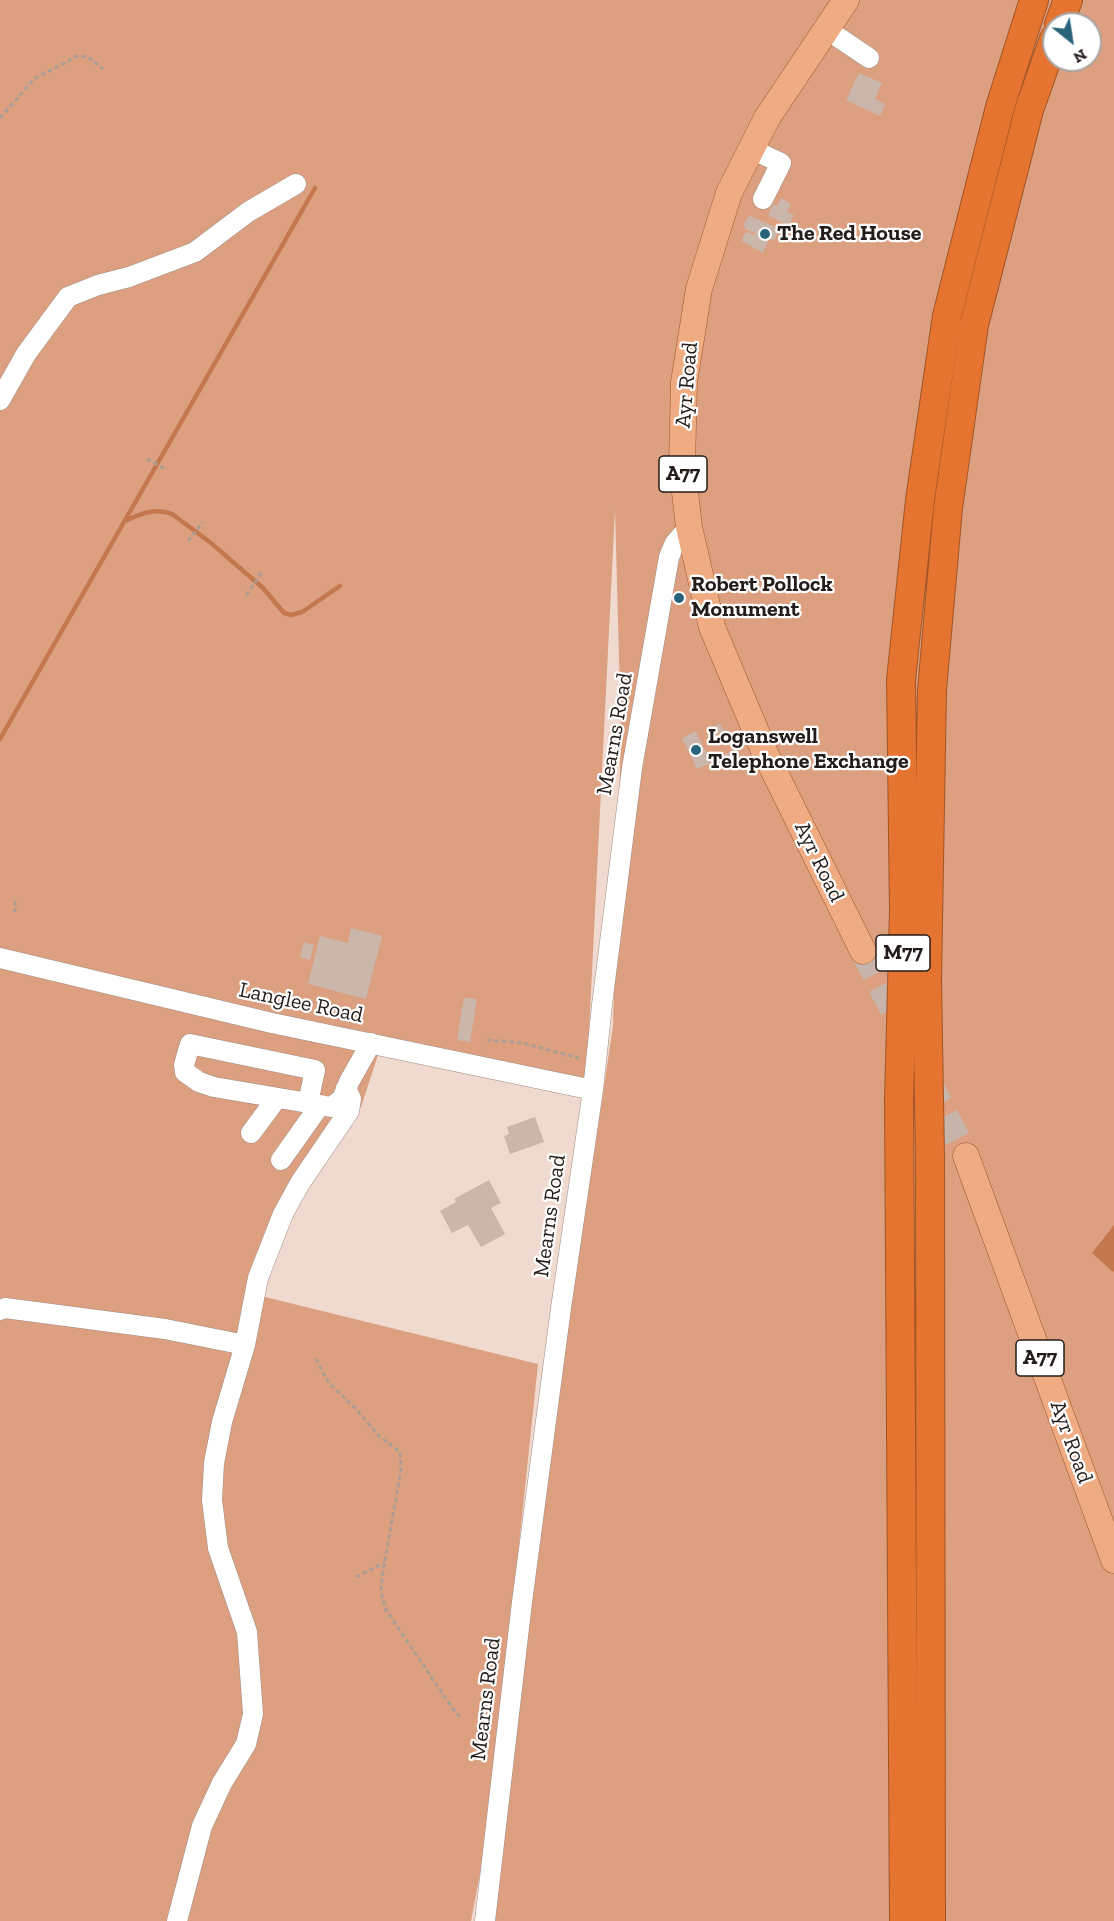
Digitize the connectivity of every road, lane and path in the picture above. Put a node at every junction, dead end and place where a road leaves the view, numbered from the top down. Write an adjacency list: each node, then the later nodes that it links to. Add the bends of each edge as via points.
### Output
1 (846, 0): 3 (main road, Ayr Road / A77)
2 (1034, 0): 42 (highway, M77, via 1000,107 947,316 920,500 901,680 904,910 899,1101)
3 (826, 29): 4 (street); 8 (main road, Ayr Road / A77)
4 (869, 58)
5 (103, 69): 7 (path, via 79,55 34,79)
6 (1042, 72): 43 (highway, M77, via 1029,110 974,325 948,508 932,690 927,979)
7 (0, 118)
8 (751, 149): 10 (street, via 781,163); 15 (main road, Ayr Road / A77, via 729,193 697,300 684,382 682,466)
9 (296, 184): 11 (street, via 248,212 195,252 68,297 26,354)
10 (763, 199)
11 (0, 400)
12 (147, 459): 13 (path)
13 (166, 469)
14 (202, 523): 16 (path)
15 (689, 527): 21 (main road, Ayr Road / A77, via 712,627 740,696); 25 (street, Mearns Road, via 669,557 632,768)
16 (188, 540)
17 (263, 572): 18 (path)
18 (246, 595)
19 (15, 901): 20 (path)
20 (15, 912)
21 (863, 951)
22 (0, 958): 24 (street, Langlee Road)
23 (487, 1040): 25 (path, via 522,1043)
24 (370, 1043): 26 (street); 27 (street, Langlee Road)
25 (596, 1062): 27 (street, Mearns Road)
26 (346, 1089): 29 (street, via 331,1107); 34 (street, via 351,1099 350,1111 283,1214 258,1278)
27 (593, 1090): 41 (street, Mearns Road, via 525,1578)
28 (278, 1098): 29 (street); 29 (street, via 229,1097 199,1082 185,1072 190,1044 315,1070); 30 (street)
29 (314, 1104): 32 (street)
30 (251, 1133)
31 (966, 1156): 36 (main road, Ayr Road / A77)
32 (281, 1160)
33 (0, 1310): 34 (street, via 165,1329)
34 (245, 1345): 40 (street, via 222,1422 212,1500 218,1548 247,1632 253,1714 246,1744 202,1826)
35 (315, 1359): 37 (path, via 329,1383 379,1436 400,1452 401,1470)
36 (1114, 1560)
37 (384, 1563): 38 (path); 39 (path, via 381,1593 386,1610)
38 (356, 1577)
39 (462, 1718)
40 (177, 1921)
41 (485, 1921)
42 (904, 1921)
43 (931, 1921)

